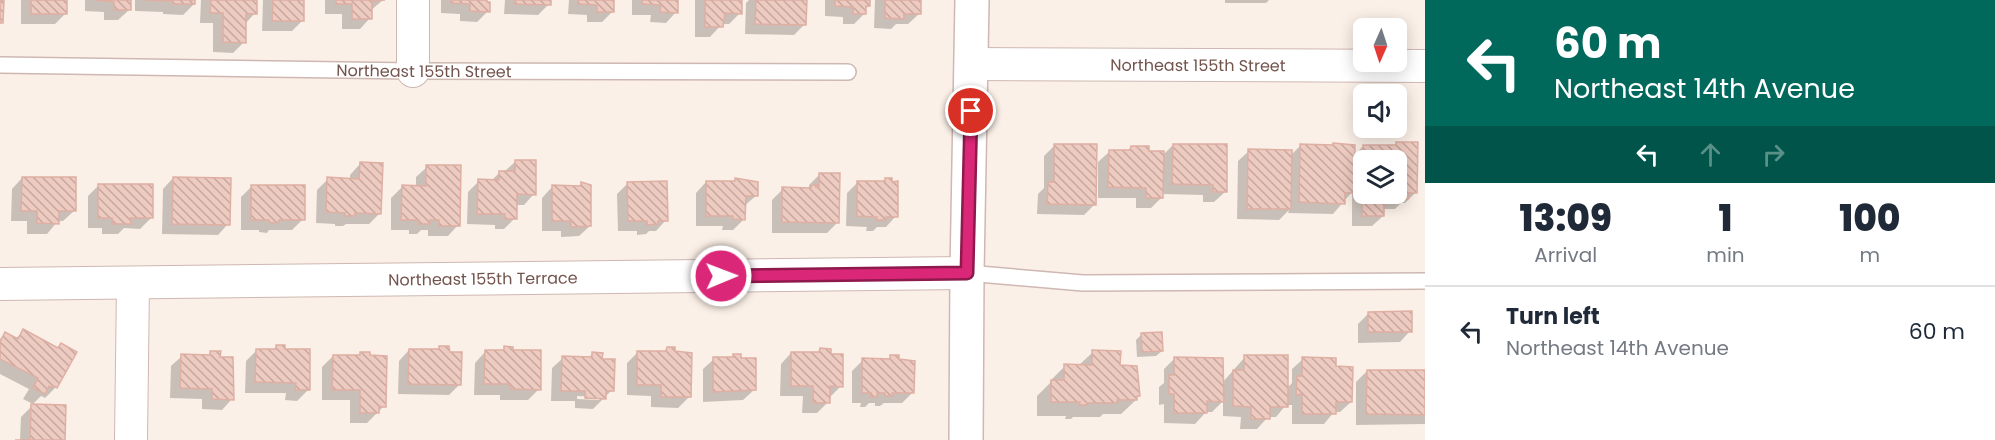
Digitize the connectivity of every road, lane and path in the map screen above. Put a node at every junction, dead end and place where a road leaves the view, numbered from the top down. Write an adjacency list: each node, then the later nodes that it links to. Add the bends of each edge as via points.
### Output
1 (413, 0): 6 (street)
2 (972, 0): 3 (street)
3 (972, 64): 5 (street, Northeast 155th Street); 8 (street)
4 (0, 65): 6 (lane, Northeast 155th Street)
5 (1425, 66)
6 (412, 71): 7 (lane, Northeast 155th Street)
7 (848, 72)
8 (967, 273): 9 (lane, via 1083,283); 10 (street, Northeast 155th Terrace); 13 (street)
9 (1425, 281)
10 (133, 283): 11 (street, Northeast 155th Terrace); 12 (street)
11 (0, 284)
12 (131, 440)
13 (966, 440)

